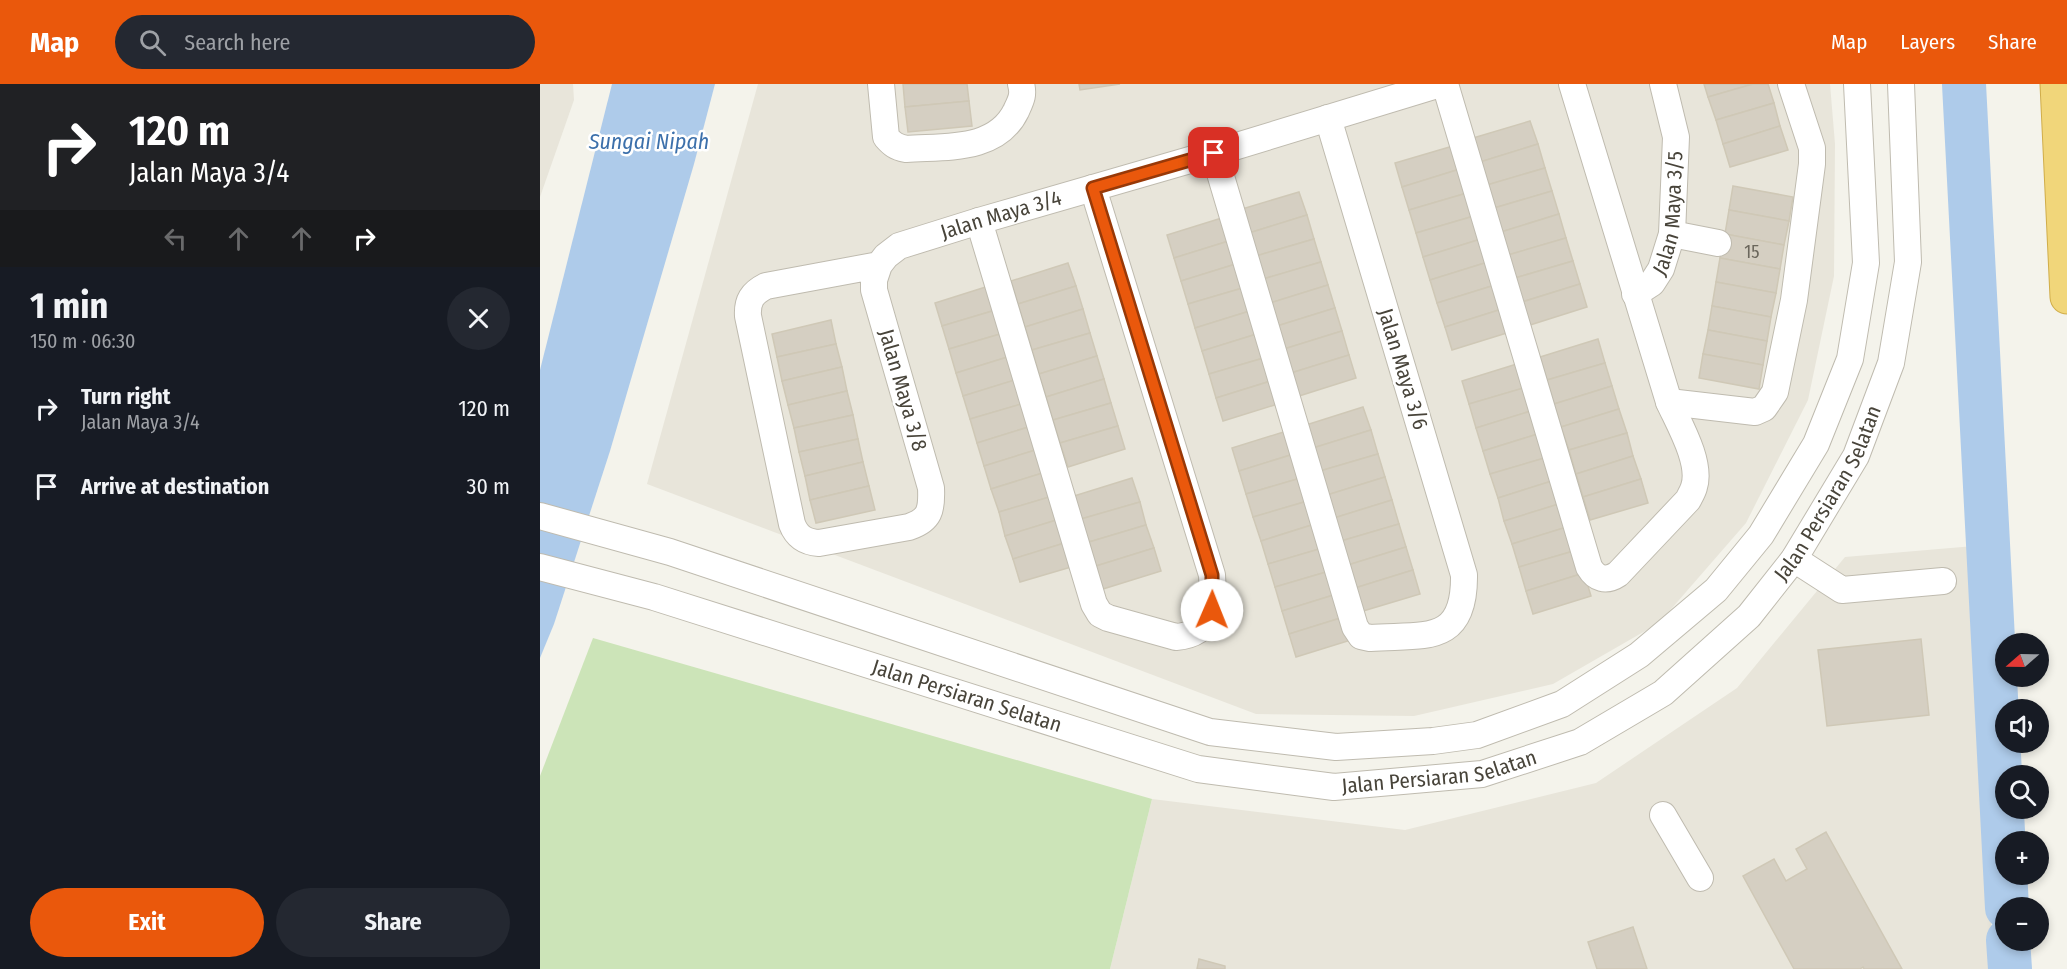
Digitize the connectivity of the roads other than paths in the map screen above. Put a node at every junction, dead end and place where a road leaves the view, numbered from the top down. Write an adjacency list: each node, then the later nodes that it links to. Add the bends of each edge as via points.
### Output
1 (881, 84): 10 (street, via 886,137 898,148 985,141 1000,132 1014,114)
2 (1440, 84): 11 (street, Jalan Maya 3/4)
3 (1445, 84): 20 (street, Jalan Maya 3/5, via 1589,567 1602,579 1618,574 1688,500 1695,485 1689,446)
4 (1572, 84): 18 (street, Jalan Maya 3/5)
5 (1663, 84): 15 (street, Jalan Maya 3/5, via 1676,137)
6 (1791, 84): 20 (street, via 1812,148 1812,164 1794,300 1774,392 1764,408 1755,412)
7 (1857, 84): 21 (street, Jalan Persiaran Selatan, via 1866,262 1850,359 1816,444 1761,535 1716,590 1639,655 1562,704 1477,735 1336,747 1210,732 670,552)
8 (1901, 84): 22 (street, Jalan Persiaran Selatan, via 1908,262 1891,363 1856,456)
9 (2057, 84): 19 (highway)
10 (1022, 89)
11 (1328, 118): 12 (street, Jalan Maya 3/4); 12 (street, Jalan Maya 3/6, via 1464,575 1463,598 1456,620 1431,634 1370,638 1360,636 1355,627)
12 (1214, 153): 13 (street, Jalan Maya 3/4)
13 (1093, 188): 14 (street, Jalan Maya 3/4); 14 (street, via 1212,575 1212,610 1207,621 1186,636 1176,637 1108,618 1094,604)
14 (979, 220): 17 (street, Jalan Maya 3/4, via 899,246)
15 (1672, 234): 16 (street); 18 (street, Jalan Maya 3/5, via 1661,269 1652,283)
16 (1718, 243)
17 (879, 265): 17 (street, Jalan Maya 3/8, via 874,290 931,488 931,504 920,524 809,542 795,532 792,524 747,306 757,291 766,286)
18 (1635, 294): 20 (street, Jalan Maya 3/5)
19 (2067, 297)
20 (1669, 402)
21 (540, 516)
22 (1794, 559): 23 (street, Jalan Persiaran Selatan, via 1749,616 1663,693 1580,742 1482,774 1334,787 1198,769 654,597); 24 (street, via 1842,590)
23 (540, 567)
24 (1943, 581)
25 (1663, 814): 26 (street)
26 (1700, 878)

